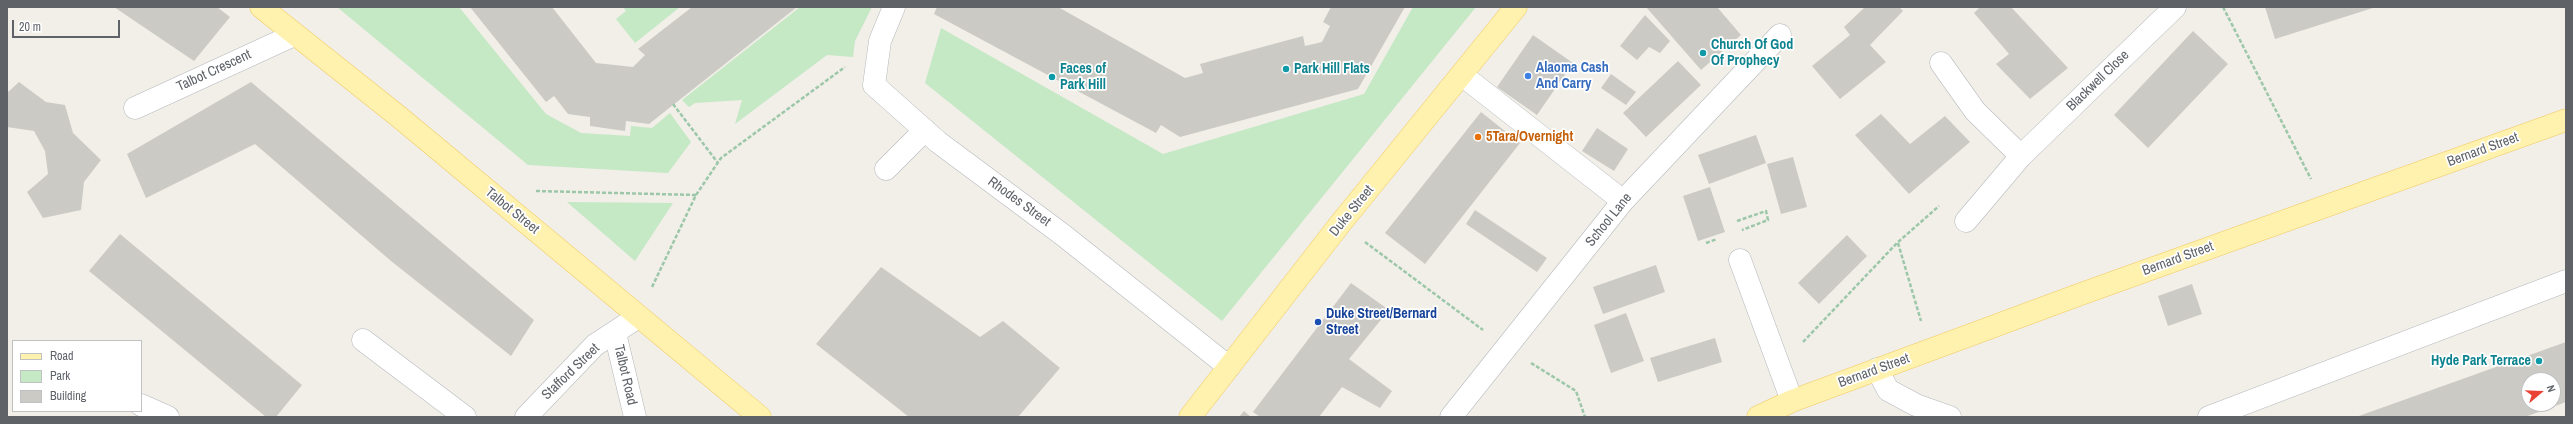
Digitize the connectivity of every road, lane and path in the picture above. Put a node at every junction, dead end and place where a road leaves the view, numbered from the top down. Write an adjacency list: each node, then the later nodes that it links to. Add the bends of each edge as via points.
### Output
1 (261, 7): 6 (main road, Talbot Street)
2 (894, 7): 8 (street, Rhodes Street)
3 (1516, 7): 10 (main road, Duke Street)
4 (2175, 7): 15 (street, Blackwell Close)
5 (2223, 7): 21 (path)
6 (294, 35): 12 (street, Talbot Crescent); 31 (main road, Talbot Street, via 398,116)
7 (1780, 35): 20 (street, School Lane)
8 (880, 42): 14 (street, Rhodes Street, via 874,85); 16 (path)
9 (1941, 63): 15 (street, via 1975,111)
10 (1462, 76): 20 (street); 24 (main road, Duke Street)
11 (673, 104): 16 (path)
12 (135, 108)
13 (2566, 120): 21 (main road, Bernard Street)
14 (925, 130): 17 (street); 37 (street, Rhodes Street, via 1063,234)
15 (2021, 156): 23 (street, Blackwell Close)
16 (718, 163): 19 (path)
17 (886, 169)
18 (532, 191): 19 (path)
19 (696, 194): 31 (path)
20 (1623, 201): 34 (street, School Lane)
21 (2325, 206): 35 (main road, Bernard Street, via 2081,294)
22 (1736, 221): 25 (path, via 1766,211 1768,220)
23 (1966, 221): 28 (path, via 1940,204)
24 (1340, 224): 34 (path); 37 (main road, Duke Street)
25 (1741, 230)
26 (1720, 238): 27 (path)
27 (1706, 243)
28 (1897, 243): 35 (path); 36 (path, via 1796,348)
29 (1740, 260): 36 (street)
30 (2566, 281): 51 (street)
31 (638, 317): 32 (street, Stafford Street); 45 (main road, Talbot Street)
32 (615, 333): 43 (street, Stafford Street, via 595,345); 44 (street, Talbot Road)
33 (363, 340): 42 (street)
34 (1507, 348): 47 (street, School Lane); 48 (path, via 1576,391)
35 (1930, 352): 38 (main road, Bernard Street)
36 (1775, 357): 39 (street)
37 (1229, 367): 46 (main road, Duke Street)
38 (1877, 369): 39 (main road, Bernard Street); 50 (street, via 1888,390 1916,405)
39 (1792, 401): 49 (main road, Bernard Street)
40 (142, 405): 41 (street)
41 (168, 417)
42 (465, 417)
43 (526, 417)
44 (635, 417)
45 (760, 417)
46 (1190, 417)
47 (1451, 417)
48 (1585, 417)
49 (1758, 417)
50 (1950, 417)
51 (2209, 417)

